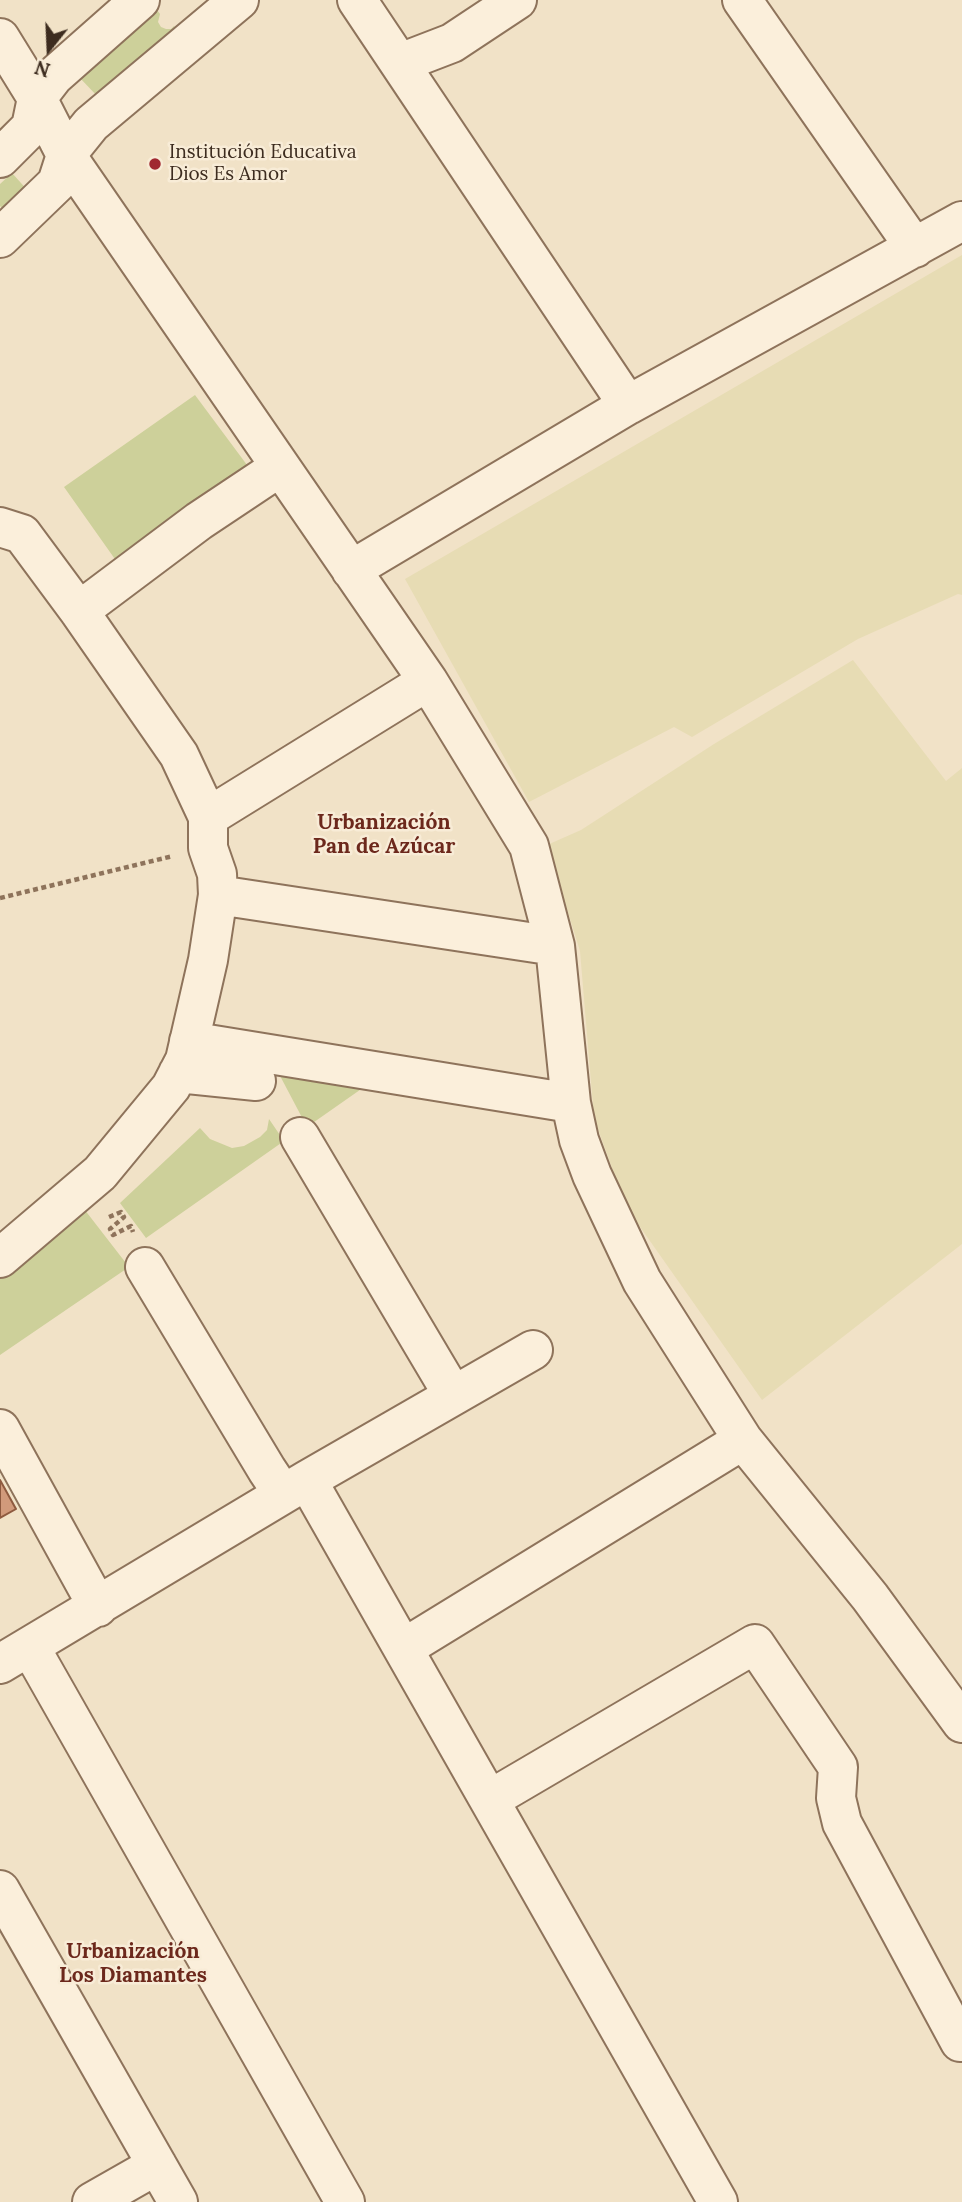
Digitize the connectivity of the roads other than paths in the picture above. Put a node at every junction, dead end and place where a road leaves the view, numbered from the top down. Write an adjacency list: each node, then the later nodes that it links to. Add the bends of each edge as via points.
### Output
1 (140, 0): 8 (street, via 54,76)
2 (239, 0): 9 (street, via 91,124)
3 (357, 0): 7 (street)
4 (516, 0): 7 (street, via 452,43)
5 (742, 0): 13 (street)
6 (0, 38): 8 (street)
7 (400, 63): 14 (street)
8 (37, 98): 9 (street); 10 (street, via 31,127)
9 (66, 155): 12 (street, via 57,183); 15 (street)
10 (0, 158)
11 (962, 220): 13 (street)
12 (0, 238)
13 (915, 248): 14 (street)
14 (628, 405): 17 (street)
15 (280, 467): 17 (street); 18 (street)
16 (0, 527): 18 (street, via 22,534)
17 (351, 570): 19 (street)
18 (79, 611): 20 (street, via 179,755)
19 (428, 681): 20 (street); 22 (street, via 530,846)
20 (208, 832): 21 (street)
21 (218, 895): 22 (street); 23 (street, via 208,960)
22 (555, 946): 25 (street)
23 (184, 1057): 24 (street); 25 (street); 28 (street, via 171,1087 100,1173)
24 (256, 1082)
25 (571, 1103): 32 (street, via 592,1175 642,1281)
26 (300, 1137): 30 (street)
27 (136, 1252): 33 (street, via 267,1470)
28 (0, 1258)
29 (533, 1350): 30 (street)
30 (453, 1395): 33 (street)
31 (0, 1429): 34 (street)
32 (743, 1440): 35 (street); 37 (street, via 870,1597)
33 (295, 1487): 34 (street); 35 (street)
34 (98, 1607): 36 (street)
35 (404, 1648): 38 (street)
36 (15, 1655): 44 (street)
37 (962, 1723)
38 (489, 1800): 40 (street, via 755,1644 838,1767 836,1798 842,1823); 45 (street)
39 (0, 1890): 41 (street)
40 (960, 2042)
41 (157, 2165): 42 (street); 43 (street)
42 (92, 2202)
43 (178, 2202)
44 (345, 2202)
45 (718, 2202)

